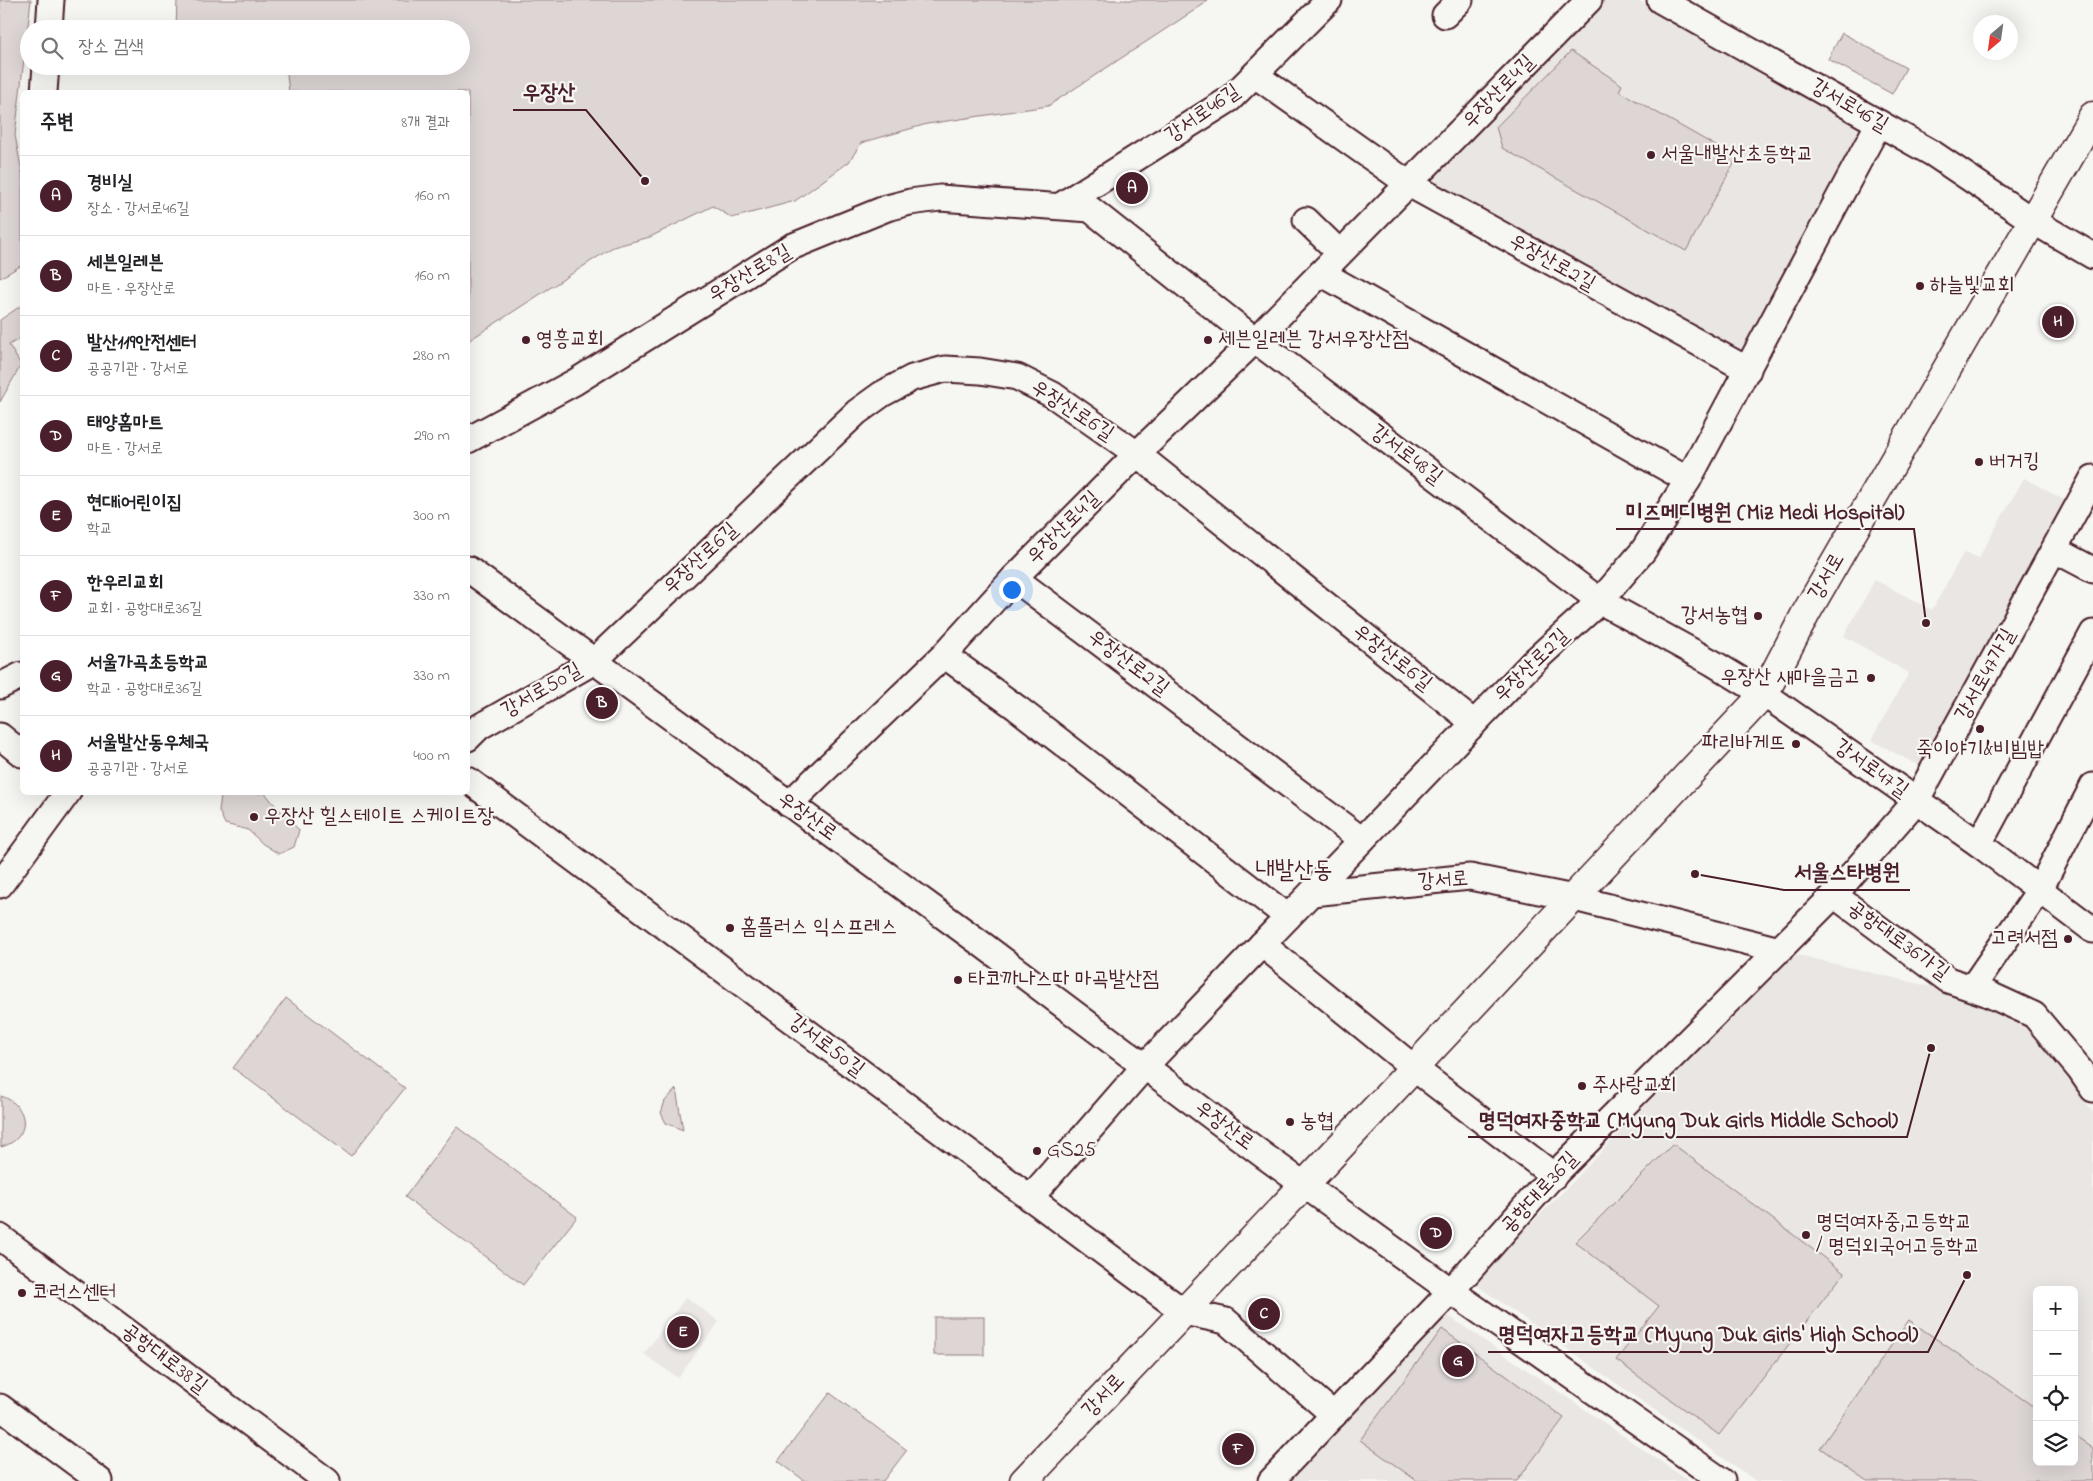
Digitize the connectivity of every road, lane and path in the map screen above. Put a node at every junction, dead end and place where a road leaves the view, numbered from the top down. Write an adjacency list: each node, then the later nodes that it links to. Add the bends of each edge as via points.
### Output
1 (51, 0): 5 (street)
2 (1329, 0): 7 (street, 강서로46길)
3 (1589, 0): 11 (street, 우장산로4길)
4 (1660, 0): 10 (street, 강서로46길)
5 (49, 20)
6 (45, 75): 8 (street)
7 (1255, 75): 11 (street); 12 (street, 강서로46길, via 1230,99)
8 (44, 90)
9 (2093, 116): 14 (main road, 강서로)
10 (1879, 123): 14 (street, 강서로46길, via 1932,153); 19 (street, 우장산로2길)
11 (1409, 184): 15 (street, 우장산로4길); 19 (street, 우장산로2길)
12 (1060, 206): 18 (street, 강서로48길, via 1090,209); 20 (street, 우장산로8길, via 940,198 887,208 791,247 575,382)
13 (1306, 220): 15 (street)
14 (2033, 220): 16 (street); 34 (main road, 강서로, via 1806,613)
15 (1340, 253): 17 (street, 우장산로4길)
16 (2093, 256)
17 (1321, 272): 18 (street, 우장산로4길); 23 (street)
18 (1255, 340): 21 (street, 우장산로4길); 28 (street, 강서로48길)
19 (1748, 370): 23 (street, 우장산로2길)
20 (470, 439)
21 (1137, 454): 27 (street, 우장산로4길); 31 (street, 우장산로6길, via 1053,395 1017,377 945,369 912,378 857,412); 35 (street, 우장산로6길)
22 (2093, 478): 24 (street, 강서로47가길)
23 (1688, 480): 28 (street, 우장산로2길, via 1643,551)
24 (2054, 550): 26 (street); 42 (street, 강서로47가길)
25 (470, 570): 31 (street, 우장산로)
26 (2093, 570)
27 (1014, 578): 30 (street, 우장산로4길); 44 (street, 우장산로2길)
28 (1600, 601): 34 (street, 강서로48길); 35 (street, 우장산로2길, via 1532,663)
29 (2093, 633): 45 (street)
30 (944, 655): 43 (street, 우장산로4길); 51 (street)
31 (593, 662): 37 (street, 강서로50길, via 480,727); 43 (street, 우장산로)
32 (20, 675): 33 (street)
33 (0, 686)
34 (1764, 694): 42 (street, 강서로47길); 50 (main road, 강서로)
35 (1474, 723): 44 (street, 우장산로2길)
36 (0, 736): 38 (street)
37 (470, 736)
38 (20, 752)
39 (470, 781): 61 (street, 강서로50길)
40 (2093, 786): 47 (street)
41 (66, 795): 46 (street)
42 (1916, 801): 45 (street, 강서로47길); 49 (street, 공항대로36길)
43 (789, 804): 56 (street, 우장산로)
44 (1362, 840): 48 (street, 우장산로2길)
45 (1979, 844): 47 (street, 강서로47길)
46 (0, 885)
47 (2039, 891): 52 (street, 강서로47길); 55 (street)
48 (1312, 893): 50 (street, 강서로, via 1470,877); 51 (street, 우장산로2길)
49 (1834, 895): 54 (street, 공항대로36길); 55 (street, 공항대로36가길, via 1948,980)
50 (1574, 898): 54 (street, 강서로); 57 (main road, 강서로)
51 (1288, 917): 53 (street, 우장산로2길)
52 (2093, 930)
53 (1262, 944): 56 (street, 우장산로2길); 57 (street)
54 (1780, 950): 59 (street, 공항대로36길)
55 (1972, 988): 58 (street, 공항대로36가길, via 2034,1015)
56 (1145, 1066): 60 (street, 우장산로); 61 (street)
57 (1414, 1068): 59 (street); 60 (main road, 강서로)
58 (2090, 1073)
59 (1554, 1176): 63 (street, 공항대로36길)
60 (1304, 1185): 63 (street); 64 (main road, 강서로)
61 (1030, 1198): 64 (street, 강서로50길)
62 (0, 1237): 67 (street, 공항대로38길)
63 (1451, 1291): 66 (street, 공항대로36길); 72 (street)
64 (1184, 1312): 66 (street, via 1226,1321); 70 (main road, 강서로)
65 (0, 1407): 68 (street)
66 (1334, 1415): 71 (street, 공항대로36길)
67 (299, 1473): 69 (street, 공항대로38길)
68 (100, 1481)
69 (327, 1481)
70 (1024, 1481)
71 (1271, 1481)
72 (1722, 1481)

